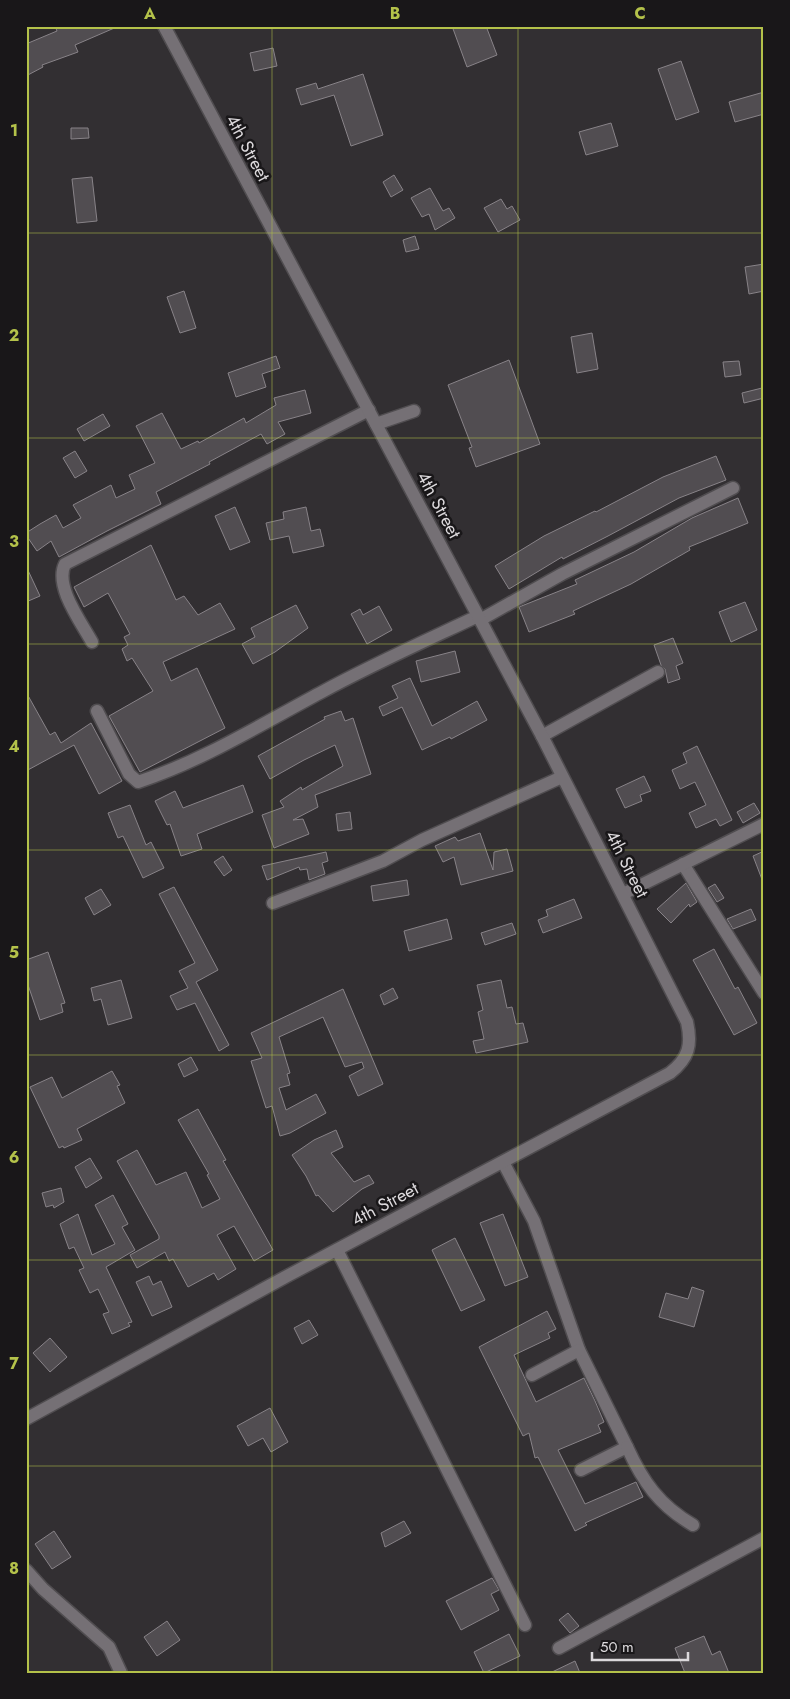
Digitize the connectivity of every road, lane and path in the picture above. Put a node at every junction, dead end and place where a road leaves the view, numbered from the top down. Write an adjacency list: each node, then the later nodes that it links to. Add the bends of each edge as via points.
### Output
1 (164, 26): 2 (street, 4th Street)
2 (368, 410): 4 (street, 4th Street); 7 (street, via 66,564 61,572 62,585)
3 (414, 412): 4 (street)
4 (376, 424): 6 (street, 4th Street)
5 (733, 488): 6 (street)
6 (479, 618): 9 (street, via 320,693 165,774 138,782 129,774); 10 (street, 4th Street)
7 (92, 642)
8 (658, 672): 10 (street)
9 (97, 711)
10 (542, 736): 11 (street, 4th Street)
11 (562, 777): 14 (street, 4th Street); 15 (street, via 383,861)
12 (764, 824): 13 (street)
13 (683, 864): 14 (street); 16 (street)
14 (623, 894): 17 (street, 4th Street, via 686,1022 690,1038 688,1052 682,1064 670,1073)
15 (272, 903)
16 (764, 993)
17 (503, 1162): 18 (street, 4th Street); 19 (street, via 534,1221)
18 (337, 1250): 21 (street, 4th Street); 27 (street)
19 (579, 1350): 20 (street); 22 (street)
20 (532, 1375)
21 (26, 1419)
22 (627, 1447): 23 (street); 24 (street, via 641,1477 672,1513)
23 (581, 1470)
24 (693, 1525)
25 (764, 1538): 28 (street)
26 (26, 1570): 29 (street, via 109,1647)
27 (525, 1625)
28 (559, 1648)
29 (121, 1673)

